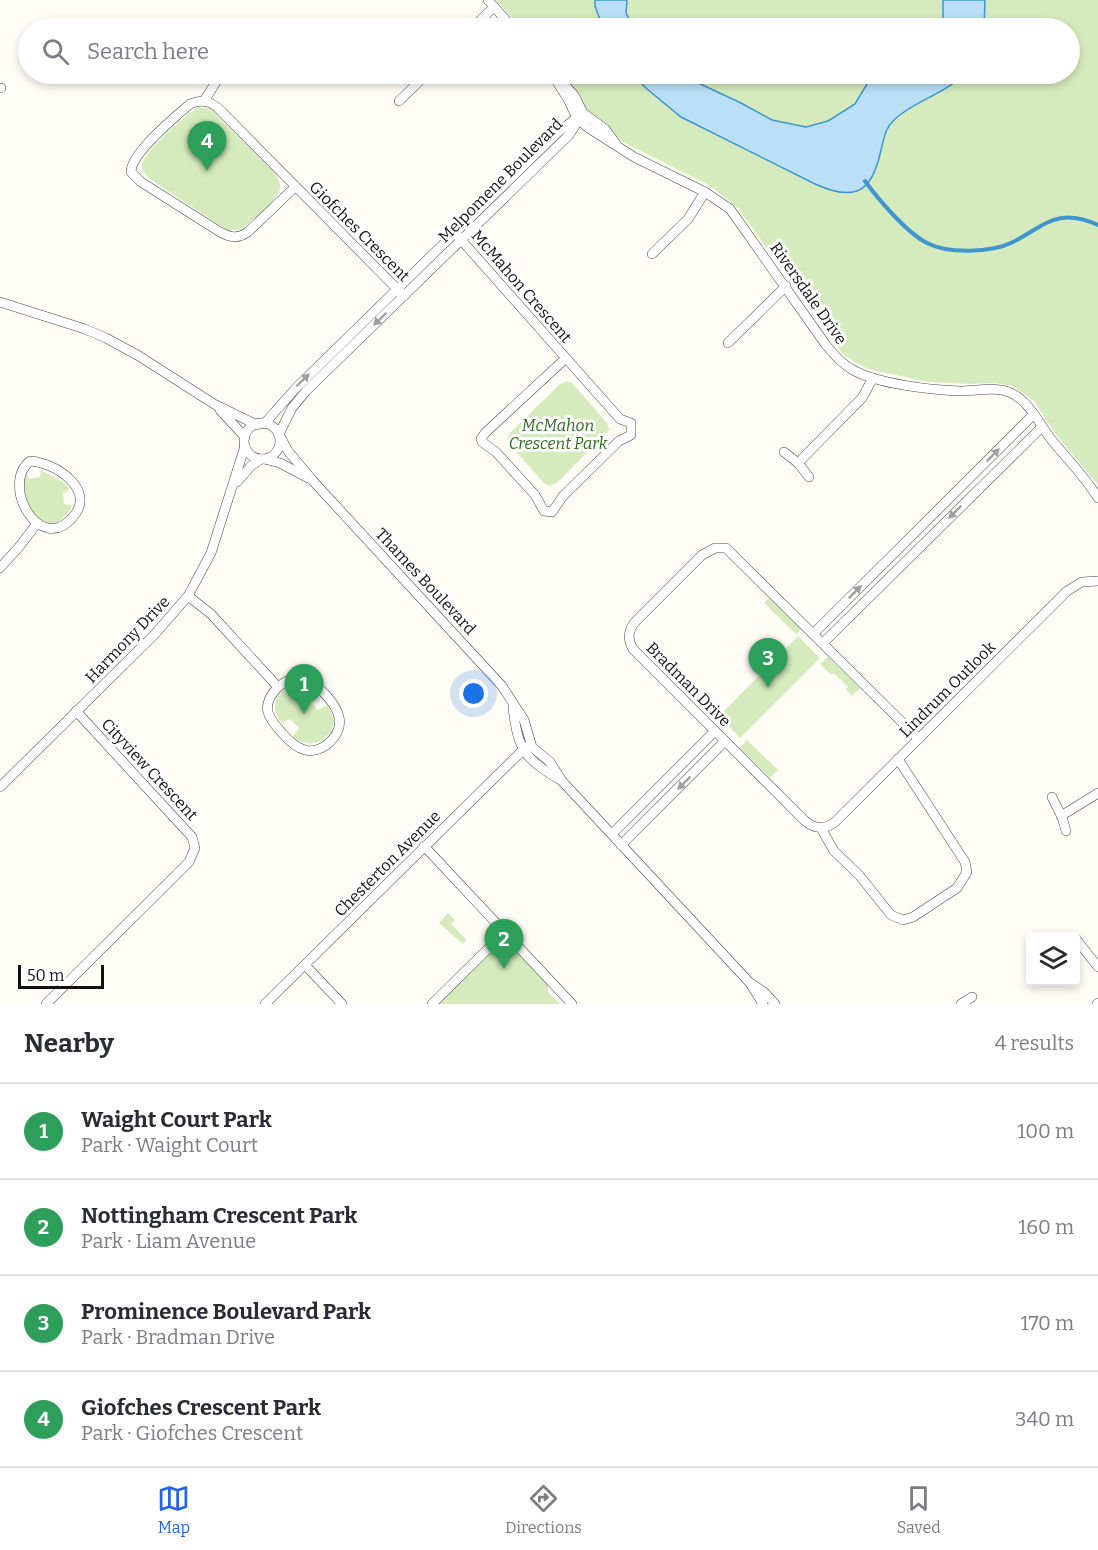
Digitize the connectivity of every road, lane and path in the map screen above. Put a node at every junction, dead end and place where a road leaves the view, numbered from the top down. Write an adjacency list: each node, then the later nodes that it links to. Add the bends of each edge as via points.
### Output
1 (491, 4): 2 (street); 3 (street)
2 (480, 18)
3 (504, 18)
4 (215, 84): 7 (street, Giofches Crescent)
5 (417, 84): 8 (street)
6 (562, 84): 9 (street, Riversdale Drive, via 574,95)
7 (204, 101): 10 (street, Giofches Crescent, via 216,105); 10 (street, Giofches Crescent, via 190,104 139,153 130,168 135,178 233,237 244,235)
8 (399, 101)
9 (580, 117): 11 (street, Riversdale Drive, via 605,129 617,146 634,157); 12 (street, Melpomene Boulevard, via 569,135)
10 (295, 188): 15 (street, Giofches Crescent)
11 (705, 192): 13 (street, via 688,219); 14 (street, Riversdale Drive, via 734,213)
12 (458, 236): 15 (street, Melpomene Boulevard); 18 (street, McMahon Crescent)
13 (652, 254)
14 (786, 286): 17 (street); 19 (street, Riversdale Drive, via 832,353 853,370)
15 (400, 292): 22 (street, Melpomene Boulevard, one-way to 15); 24 (street, Melpomene Boulevard, one-way to 24, via 299,399)
16 (0, 302): 20 (street, via 106,338)
17 (728, 343)
18 (566, 358): 18 (street, McMahon Crescent, via 620,419 629,421 632,429 631,435 619,441 548,513 482,439)
19 (873, 378): 21 (street, Riversdale Drive, via 926,388 1006,391 1019,397); 28 (street, via 862,399)
20 (214, 404): 22 (street); 25 (street)
21 (1034, 414): 23 (street, Riversdale Drive); 33 (street, one-way to 21)
22 (260, 424): 24 (street, via 273,427); 25 (street, via 251,427)
23 (1042, 427): 34 (street); 35 (street, Riversdale Drive)
24 (279, 435): 27 (street, via 277,452); 31 (street, Thames Boulevard)
25 (245, 441): 27 (street, via 251,455); 32 (street, Harmony Drive)
26 (784, 452): 28 (street)
27 (263, 459): 31 (street, Thames Boulevard, via 280,463); 32 (street, Harmony Drive)
28 (798, 464): 30 (street)
29 (11, 474): 37 (street, via 23,464 39,462 62,473 79,490 79,509 65,525 52,530)
30 (809, 477)
31 (313, 481): 50 (street, Thames Boulevard, via 496,680 524,720)
32 (234, 485): 42 (street, Harmony Drive, via 211,553)
33 (962, 486): 34 (street); 39 (street)
34 (972, 496): 41 (street, one-way to 41)
35 (1098, 498)
36 (13, 511): 37 (street)
37 (35, 526): 38 (street)
38 (0, 568)
39 (875, 572): 41 (street); 43 (street, one-way to 39)
40 (1098, 581): 48 (street, Lindrum Outlook, via 1082,582 1067,591)
41 (885, 582): 44 (street)
42 (188, 596): 45 (street, via 211,614); 46 (street, Harmony Drive, via 162,627)
43 (813, 634): 44 (street, Bradman Drive); 47 (street, Bradman Drive, via 726,548 702,555 635,622 629,637 633,649)
44 (823, 644): 48 (street, Bradman Drive)
45 (278, 687): 45 (street, via 269,698 268,712 290,742 308,752 321,749 332,740 341,717 334,703 314,682 289,679)
46 (76, 711): 52 (street, Harmony Drive); 67 (street, Cityview Crescent, via 192,837 195,848 189,862)
47 (715, 731): 49 (street, Bradman Drive); 58 (street)
48 (919, 739): 51 (street, Lindrum Outlook)
49 (725, 741): 56 (street, Bradman Drive, via 805,821); 59 (street, one-way to 59)
50 (526, 747): 58 (street, Thames Boulevard, via 550,762 562,782); 60 (street, Chesterton Avenue)
51 (898, 759): 56 (street, Lindrum Outlook, via 835,822); 56 (street, via 965,862 967,872 957,888 913,917 898,920 834,851)
52 (0, 787)
53 (1098, 793): 55 (street)
54 (1052, 797): 55 (street)
55 (1061, 816): 57 (street)
56 (821, 828)
57 (1066, 831)
58 (612, 834): 59 (street, Thames Boulevard)
59 (621, 845): 65 (street, Thames Boulevard)
60 (424, 846): 61 (street); 63 (street, Chesterton Avenue)
61 (505, 932): 70 (street); 71 (street)
62 (1080, 945): 64 (street)
63 (305, 965): 68 (street, Chesterton Avenue); 69 (street)
64 (1098, 967)
65 (750, 982): 72 (street, Thames Boulevard); 73 (street, Thames Boulevard)
66 (972, 997): 74 (street)
67 (46, 1004)
68 (265, 1004)
69 (342, 1004)
70 (432, 1004)
71 (572, 1004)
72 (763, 1004)
73 (775, 1004)
74 (961, 1004)

